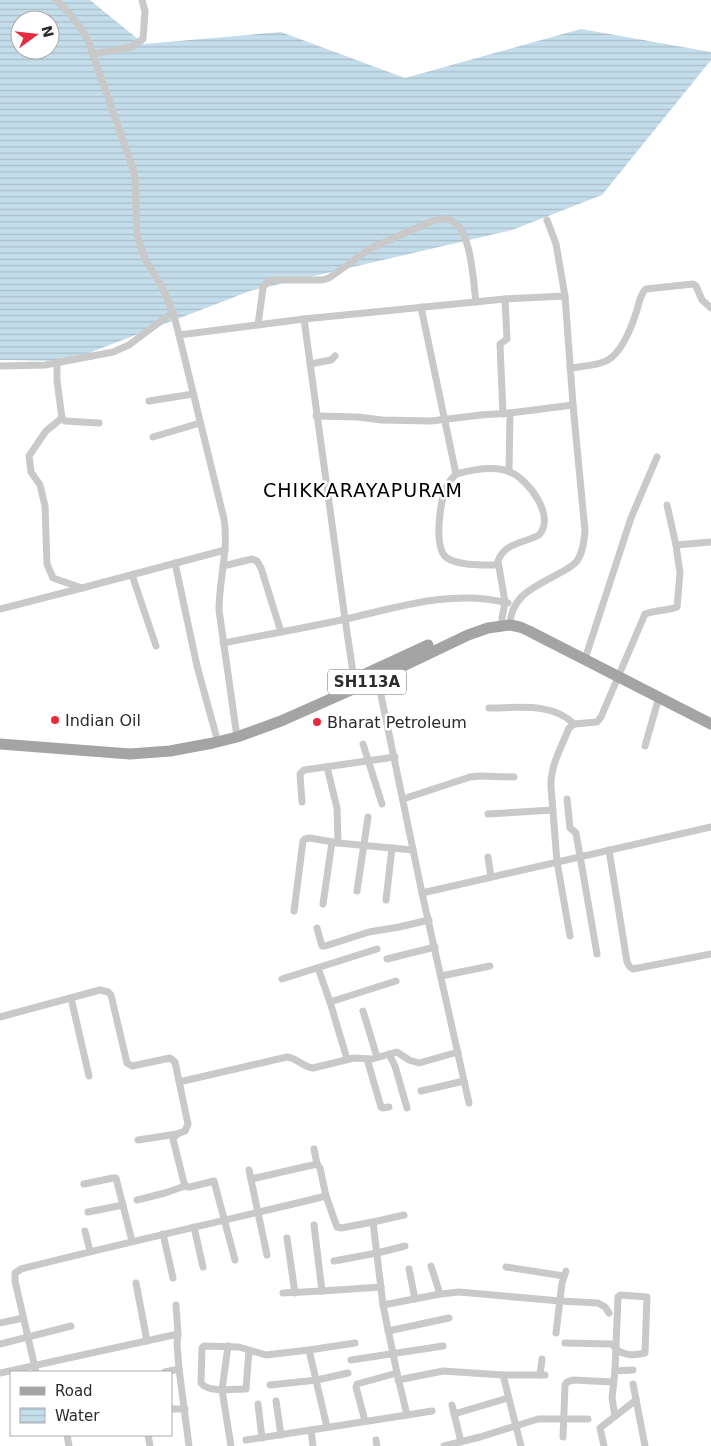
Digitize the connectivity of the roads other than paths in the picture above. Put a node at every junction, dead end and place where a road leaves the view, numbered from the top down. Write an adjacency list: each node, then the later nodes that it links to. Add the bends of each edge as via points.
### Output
1 (56, 0): 3 (street, via 79,25)
2 (142, 0): 3 (street, via 145,11 142,39 131,48)
3 (93, 54): 10 (street, via 133,169 137,235 145,259)
4 (547, 220): 5 (street, via 556,244)
5 (565, 296): 6 (street); 18 (street)
6 (505, 298): 7 (street); 22 (street, via 507,340 500,344)
7 (476, 302): 8 (street); 12 (street, via 464,236 452,220 444,219 371,248 329,278 274,280 265,284)
8 (421, 307): 11 (street); 25 (street)
9 (711, 308): 18 (street, via 693,284 646,289 624,342 613,356 603,362)
10 (173, 312): 13 (street); 15 (street, via 124,348)
11 (304, 319): 12 (street); 16 (street)
12 (258, 325): 13 (street)
13 (179, 335): 19 (street)
14 (335, 356): 16 (street, via 331,360)
15 (57, 363): 17 (street); 24 (street)
16 (310, 364): 23 (street)
17 (0, 366)
18 (570, 368): 21 (street)
19 (193, 394): 20 (street); 27 (street)
20 (149, 401)
21 (573, 404): 22 (street); 42 (street, via 584,546 571,567 528,591)
22 (507, 413): 25 (street); 30 (street)
23 (316, 416): 25 (street, via 396,421); 44 (street)
24 (62, 418): 26 (street, via 71,422); 40 (street, via 46,431 29,456 31,472 40,485 45,506 47,564 52,578)
25 (444, 419): 31 (street)
26 (99, 423)
27 (200, 423): 28 (street); 35 (street, via 224,519)
28 (153, 437)
29 (657, 458): 49 (street, via 632,518)
30 (509, 471): 31 (street, via 478,469); 37 (street, via 533,491 540,503 544,524 539,535 503,550)
31 (456, 474): 37 (street, via 447,485 442,500 441,549 454,561)
32 (667, 505): 34 (street)
33 (711, 542): 34 (street)
34 (676, 545): 51 (street, via 680,573 677,607 645,614)
35 (225, 550): 36 (street); 38 (street)
36 (175, 563): 39 (street); 59 (street)
37 (498, 565): 41 (street)
38 (223, 566): 46 (street, via 252,559 257,561); 47 (street, via 219,593)
39 (132, 575): 40 (street); 48 (street)
40 (82, 588): 43 (street)
41 (505, 602): 42 (street); 44 (street, via 436,599); 45 (street)
42 (514, 605): 45 (street)
43 (0, 609)
44 (345, 619): 46 (street); 52 (street)
45 (506, 621): 49 (main road, via 521,620); 50 (main road, SH113A, via 487,621 465,628)
46 (281, 632): 47 (street)
47 (223, 643): 58 (street)
48 (156, 646)
49 (586, 656): 51 (main road)
50 (376, 673): 52 (main road, SH113A); 58 (main road, SH113A, via 281,721); 64 (street)
51 (620, 673): 53 (main road); 55 (main road); 56 (street, via 597,722)
52 (354, 679): 58 (main road, SH113A)
53 (659, 697): 57 (main road); 63 (street)
54 (489, 708): 56 (street, via 549,710)
55 (711, 716)
56 (574, 724): 72 (street, via 569,728 553,769)
57 (711, 724)
58 (236, 734): 59 (main road, SH113A); 61 (main road, SH113A, via 213,743 130,754)
59 (216, 735): 60 (main road, SH113A, via 170,744 137,746)
60 (0, 737)
61 (0, 744)
62 (363, 744): 65 (street)
63 (645, 746)
64 (394, 757): 65 (street); 68 (street)
65 (369, 761): 66 (street); 71 (street)
66 (327, 767): 70 (street, via 304,770 300,774); 76 (street, via 336,808)
67 (514, 777): 68 (street, via 470,777)
68 (403, 799): 79 (street)
69 (568, 799): 82 (street, via 570,828 576,833)
70 (302, 802)
71 (382, 804)
72 (553, 810): 73 (street); 83 (street)
73 (488, 814)
74 (368, 817): 77 (street)
75 (711, 827): 80 (street)
76 (335, 843): 77 (street); 88 (street); 89 (street, via 310,838 303,841)
77 (364, 845): 78 (street); 85 (street)
78 (392, 848): 79 (street); 87 (street)
79 (413, 850): 86 (street)
80 (609, 850): 82 (street); 96 (street, via 630,967)
81 (488, 857): 84 (street)
82 (580, 858): 83 (street); 95 (street)
83 (557, 862): 84 (street); 92 (street)
84 (491, 877): 86 (street)
85 (357, 891)
86 (422, 893): 90 (street)
87 (386, 900)
88 (323, 904)
89 (294, 911)
90 (428, 920): 91 (street, via 369,932 325,946 322,946); 93 (street)
91 (317, 928)
92 (570, 936)
93 (434, 947): 97 (street); 100 (street)
94 (377, 949): 99 (street)
95 (597, 954)
96 (711, 954)
97 (387, 959)
98 (490, 966): 100 (street)
99 (318, 968): 101 (street); 104 (street)
100 (441, 976): 107 (street)
101 (282, 979)
102 (396, 981): 104 (street)
103 (71, 998): 106 (street); 112 (street); 114 (street, via 100,990 108,992 127,1063 132,1066 170,1058 175,1062)
104 (330, 1002): 110 (street)
105 (363, 1011): 109 (street)
106 (0, 1017)
107 (458, 1052): 108 (street, via 419,1062 397,1052); 113 (street)
108 (389, 1054): 109 (street); 118 (street)
109 (377, 1057): 111 (street)
110 (347, 1059): 111 (street); 114 (street, via 312,1068 287,1057)
111 (368, 1059): 117 (street, via 381,1107)
112 (89, 1076)
113 (464, 1081): 115 (street); 116 (street)
114 (179, 1082): 119 (street, via 188,1124 185,1131)
115 (422, 1091)
116 (469, 1103)
117 (389, 1107)
118 (407, 1108)
119 (177, 1134): 120 (street); 126 (street, via 173,1139)
120 (138, 1140)
121 (314, 1149): 122 (street)
122 (316, 1164): 124 (street); 127 (street, via 320,1168)
123 (249, 1170): 124 (street)
124 (251, 1179): 131 (street)
125 (84, 1184): 129 (street, via 115,1178)
126 (185, 1186): 128 (street); 133 (street, via 214,1180)
127 (326, 1196): 131 (street); 134 (street, via 337,1227)
128 (137, 1200)
129 (123, 1205): 130 (street); 140 (street)
130 (88, 1212)
131 (258, 1212): 133 (street); 144 (street)
132 (404, 1215): 134 (street)
133 (225, 1220): 136 (street); 145 (street)
134 (373, 1222): 143 (street)
135 (314, 1226): 154 (street)
136 (194, 1227): 138 (street); 148 (street)
137 (85, 1231): 142 (street)
138 (163, 1234): 140 (street); 151 (street)
139 (288, 1238): 156 (street)
140 (132, 1241): 142 (street)
141 (405, 1246): 143 (street)
142 (90, 1251): 163 (street, via 22,1268 15,1273)
143 (377, 1253): 146 (street); 153 (street)
144 (267, 1256)
145 (235, 1260)
146 (334, 1261)
147 (431, 1266): 157 (street)
148 (203, 1267)
149 (506, 1267): 159 (street, via 565,1273)
150 (409, 1269): 158 (street)
151 (173, 1278)
152 (136, 1283): 171 (street)
153 (381, 1287): 154 (street); 160 (street)
154 (322, 1291): 156 (street)
155 (283, 1293): 156 (street)
156 (295, 1293)
157 (440, 1294): 158 (street); 159 (street, via 459,1292)
158 (415, 1299): 160 (street)
159 (560, 1301): 162 (street, via 598,1303); 168 (street)
160 (383, 1305): 167 (street)
161 (176, 1306): 169 (street)
162 (609, 1313)
163 (23, 1318): 165 (street); 170 (street)
164 (449, 1318): 167 (street)
165 (0, 1323)
166 (71, 1326): 170 (street)
167 (388, 1331): 180 (street)
168 (556, 1333)
169 (178, 1334): 171 (street); 184 (street)
170 (28, 1338): 174 (street); 183 (street)
171 (147, 1341): 183 (street)
172 (355, 1343): 178 (street)
173 (565, 1343): 179 (street, via 612,1344)
174 (0, 1344)
175 (228, 1346): 177 (street); 196 (street); 196 (street, via 202,1348 201,1383 206,1388)
176 (443, 1346): 180 (street)
177 (249, 1350): 178 (street, via 266,1355); 196 (street, via 246,1389)
178 (309, 1350): 192 (street)
179 (616, 1350): 179 (street, via 628,1354 645,1353 648,1297 618,1297); 188 (street)
180 (392, 1354): 182 (street); 191 (street)
181 (542, 1359): 190 (street, via 543,1375)
182 (351, 1360)
183 (36, 1369): 186 (street)
184 (179, 1369): 187 (street); 203 (street)
185 (633, 1370): 188 (street)
186 (18, 1371)
187 (170, 1371)
188 (615, 1371): 193 (street)
189 (348, 1373): 192 (street)
190 (502, 1375): 191 (street, via 443,1371); 197 (street)
191 (397, 1377): 206 (street); 210 (street, via 357,1384)
192 (317, 1380): 195 (street); 211 (street)
193 (613, 1382): 207 (street); 208 (street, via 567,1382)
194 (632, 1384): 198 (street)
195 (270, 1385)
196 (222, 1390): 220 (street)
197 (508, 1398): 205 (street); 212 (street)
198 (636, 1400): 207 (street); 225 (street)
199 (276, 1401): 214 (street)
200 (258, 1404): 216 (street)
201 (452, 1405): 205 (street)
202 (172, 1409): 203 (street)
203 (185, 1409): 219 (street)
204 (432, 1411): 206 (street)
205 (454, 1414): 218 (street)
206 (407, 1415): 210 (street)
207 (615, 1416): 224 (street, via 600,1428)
208 (564, 1418): 209 (street); 212 (street, via 538,1419); 215 (street)
209 (588, 1419)
210 (365, 1421): 211 (street)
211 (327, 1427): 213 (street)
212 (515, 1427): 218 (street); 223 (street)
213 (311, 1430): 214 (street); 221 (street)
214 (281, 1435): 216 (street)
215 (563, 1436)
216 (262, 1438): 217 (street)
217 (246, 1440)
218 (461, 1442): 222 (street)
219 (189, 1446)
220 (231, 1446)
221 (313, 1446)
222 (444, 1446)
223 (521, 1446)
224 (604, 1446)
225 (645, 1446)

